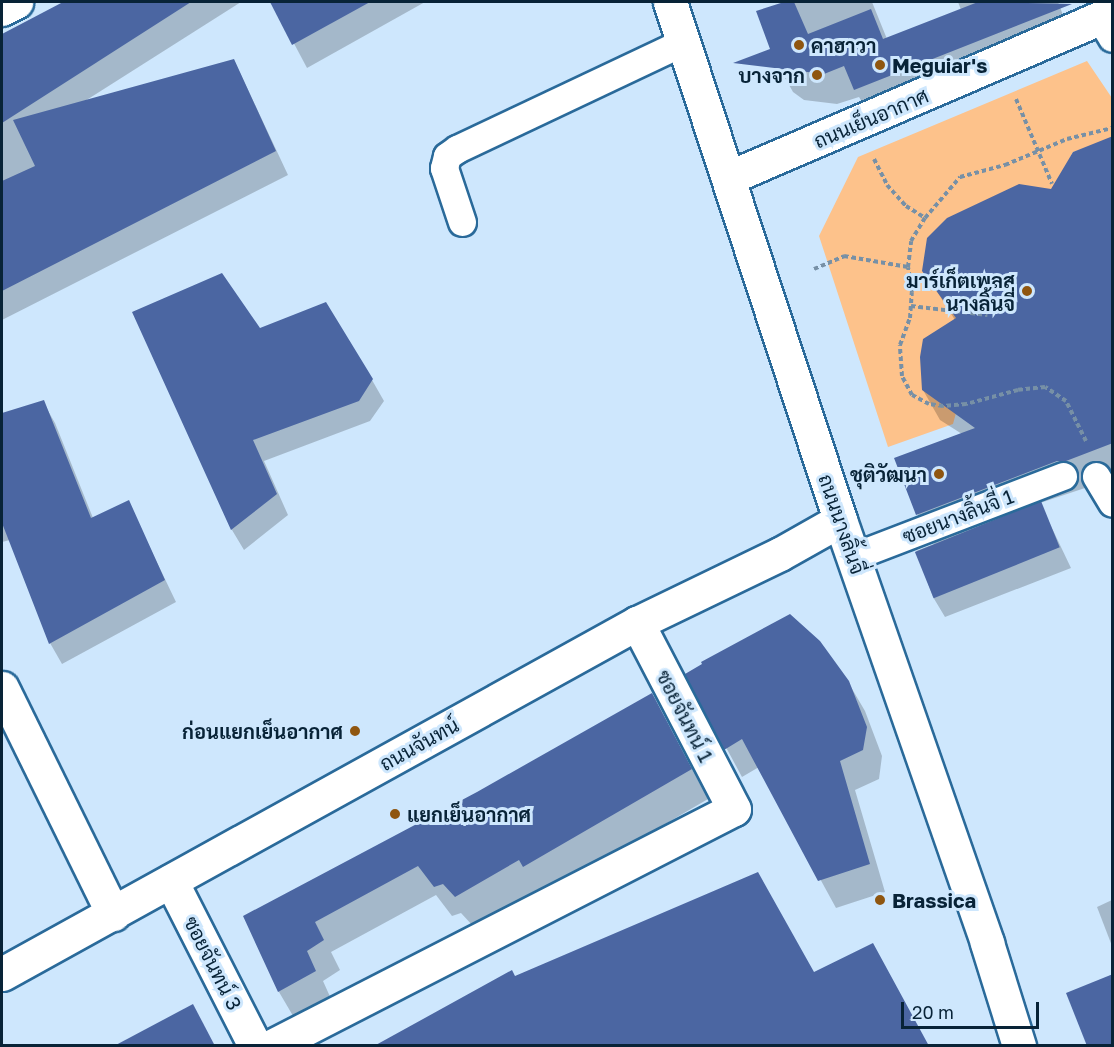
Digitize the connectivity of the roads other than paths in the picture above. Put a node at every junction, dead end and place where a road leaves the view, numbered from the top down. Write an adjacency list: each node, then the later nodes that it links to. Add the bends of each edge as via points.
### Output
1 (16, 2): 3 (main road)
2 (678, 4): 5 (main road, ถนนนางลิ้นจี่)
3 (2, 9)
4 (1108, 23): 6 (main road, ถนนเย็นอากาศ)
5 (683, 42): 6 (main road, ถนนนางลิ้นจี่); 7 (lane, via 447,156 444,168)
6 (728, 178): 11 (main road, ถนนนางลิ้นจี่)
7 (462, 222)
8 (1063, 476): 12 (lane, ซอยนางลิ้นจี่ 1)
9 (1096, 477): 10 (lane)
10 (1113, 503)
11 (840, 520): 12 (main road, ถนนนางลิ้นจี่); 13 (main road, ถนนจันทน์, via 780,554)
12 (852, 557): 20 (main road, ถนนนางลิ้นจี่, via 987,943)
13 (637, 622): 15 (main road, ถนนจันทน์); 19 (main road, ซอยจันทน์ 1, via 734,809)
14 (2, 687): 16 (main road)
15 (171, 881): 16 (main road, ถนนจันทน์); 18 (main road, ซอยจันทน์ 3)
16 (112, 914): 17 (main road, ถนนจันทน์)
17 (2, 974)
18 (255, 1046)
19 (272, 1046)
20 (1019, 1046)

